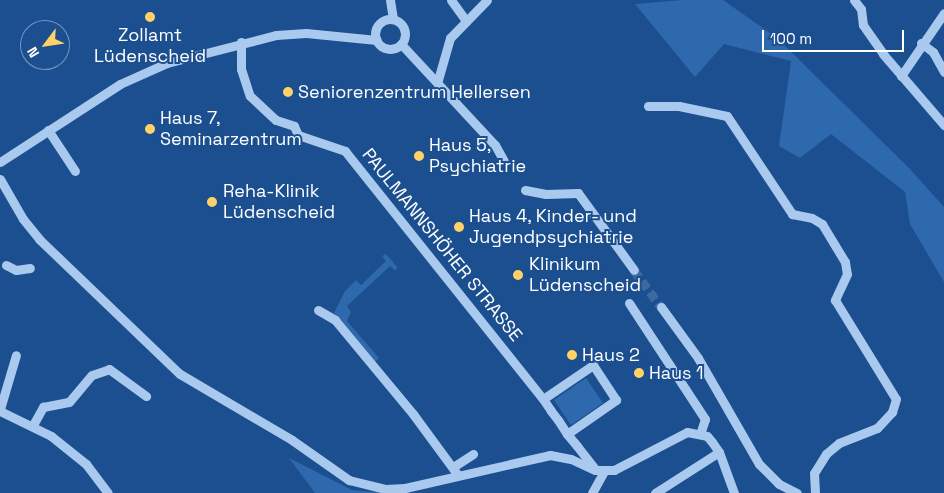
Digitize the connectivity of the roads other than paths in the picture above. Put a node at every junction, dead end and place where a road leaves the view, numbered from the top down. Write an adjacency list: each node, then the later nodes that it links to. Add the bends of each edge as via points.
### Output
1 (390, 0): 6 (street)
2 (451, 0): 7 (street)
3 (487, 0): 7 (street)
4 (854, 0): 13 (street, via 861,9 863,25)
5 (944, 13): 10 (street)
6 (393, 19): 8 (street, via 379,25); 11 (street, via 404,29)
7 (466, 20): 14 (street, via 450,38)
8 (377, 40): 9 (street, via 306,33); 11 (street, via 388,48)
9 (241, 42): 17 (street, via 167,63 130,79); 31 (street, PAULMANNSHÖHER STRASSE, via 241,69 250,96 276,120 294,126 298,135 345,151)
10 (921, 43): 12 (street, via 933,52); 13 (street)
11 (401, 44): 14 (street)
12 (944, 72)
13 (901, 76): 16 (street)
14 (438, 80): 18 (street, via 495,145)
15 (648, 106): 46 (street, via 679,106 727,116 792,214 812,218 822,224 845,262 848,274 835,300 896,399 892,412 877,428 839,443 826,454 814,473)
16 (944, 125)
17 (48, 130): 19 (street); 20 (street)
18 (504, 161)
19 (0, 162)
20 (75, 171)
21 (0, 178): 40 (street, via 23,219 39,239 180,374 292,440 349,480 386,489)
22 (525, 190): 25 (street, via 546,194 578,192)
23 (6, 265): 24 (street, via 16,270)
24 (30, 268)
25 (634, 270)
26 (629, 303): 35 (street, via 705,419)
27 (661, 307): 45 (street, via 698,358 759,464 779,484)
28 (318, 310): 39 (street, via 335,320 413,414)
29 (16, 355): 32 (street)
30 (146, 396): 33 (street, via 109,369 92,375 69,402 43,407)
31 (543, 398): 34 (street, PAULMANNSHÖHER STRASSE); 34 (street, via 592,365 616,400)
32 (0, 410): 33 (street)
33 (33, 425): 41 (street, via 86,464)
34 (568, 434): 38 (street, PAULMANNSHÖHER STRASSE)
35 (700, 434): 36 (street, via 707,436); 38 (street, via 687,432 623,468)
36 (719, 452): 43 (street); 44 (street)
37 (473, 454): 39 (street)
38 (600, 470): 39 (street, via 550,455); 42 (street)
39 (455, 471): 40 (street)
40 (417, 489)
41 (108, 493)
42 (592, 493)
43 (655, 493)
44 (734, 493)
45 (797, 493)
46 (815, 493)

